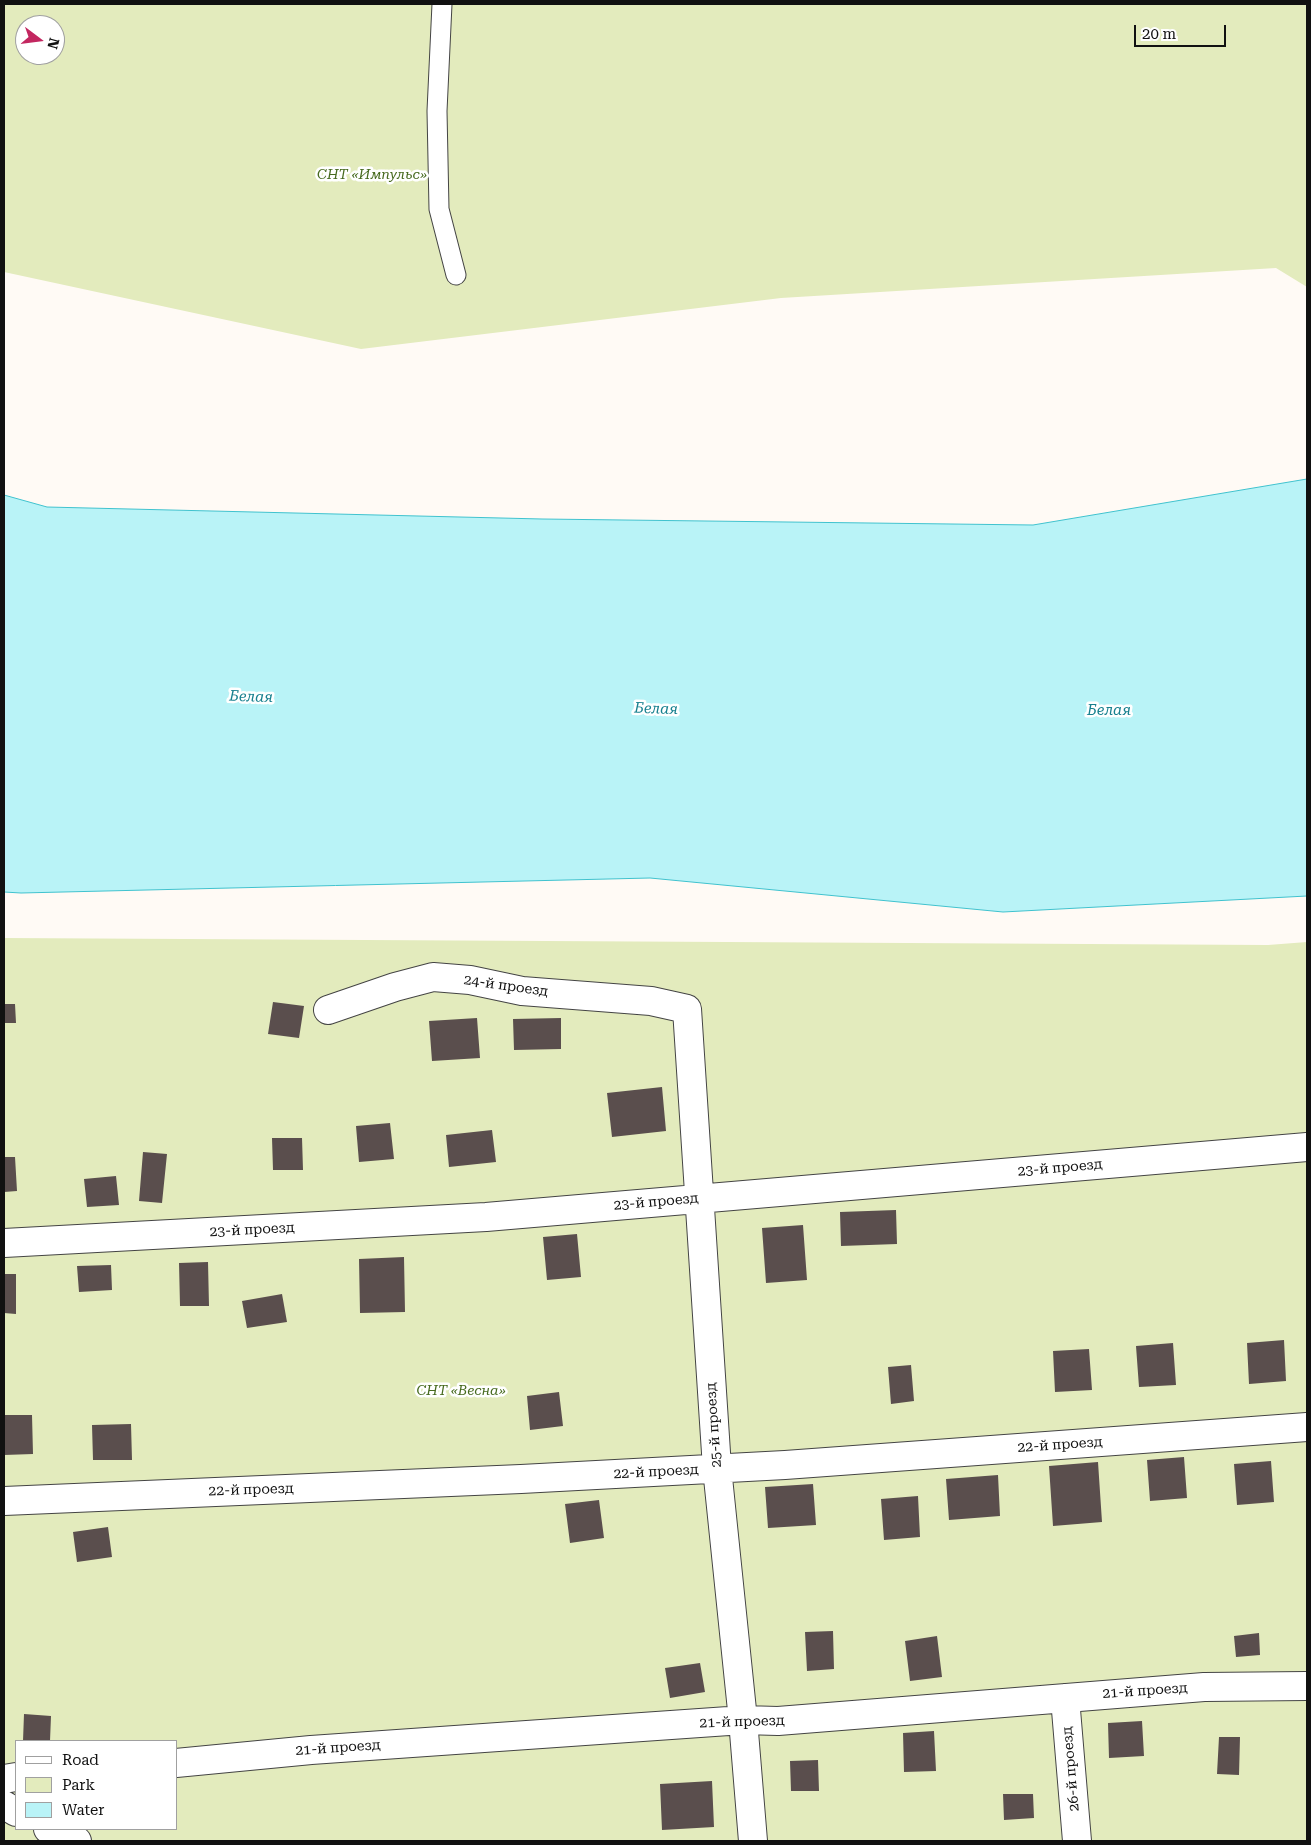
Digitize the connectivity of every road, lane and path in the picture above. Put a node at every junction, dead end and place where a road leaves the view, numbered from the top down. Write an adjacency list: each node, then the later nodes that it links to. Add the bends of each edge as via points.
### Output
1 (442, 4): 2 (lane, via 437,111 439,209)
2 (456, 275)
3 (687, 1009): 4 (street, 24-й проезд, via 651,1001 522,991 470,980 433,977); 6 (street, 25-й проезд)
4 (328, 1010)
5 (1303, 1151): 6 (street, 23-й проезд)
6 (699, 1198): 7 (street, 23-й проезд, via 486,1218); 9 (street, 25-й проезд)
7 (4, 1243)
8 (1307, 1427): 9 (street, 22-й проезд)
9 (717, 1468): 10 (street, 22-й проезд); 13 (street, 25-й проезд)
10 (4, 1501)
11 (1307, 1686): 12 (street, 21-й проезд, via 1204,1687)
12 (1065, 1698): 13 (street, 21-й проезд, via 778,1721); 20 (street, 26-й проезд)
13 (743, 1720): 14 (street, 21-й проезд); 19 (street, 25-й проезд)
14 (178, 1762)
15 (4, 1805): 16 (street)
16 (15, 1811)
17 (50, 1830): 18 (street)
18 (77, 1841)
19 (753, 1841)
20 (1076, 1841)

